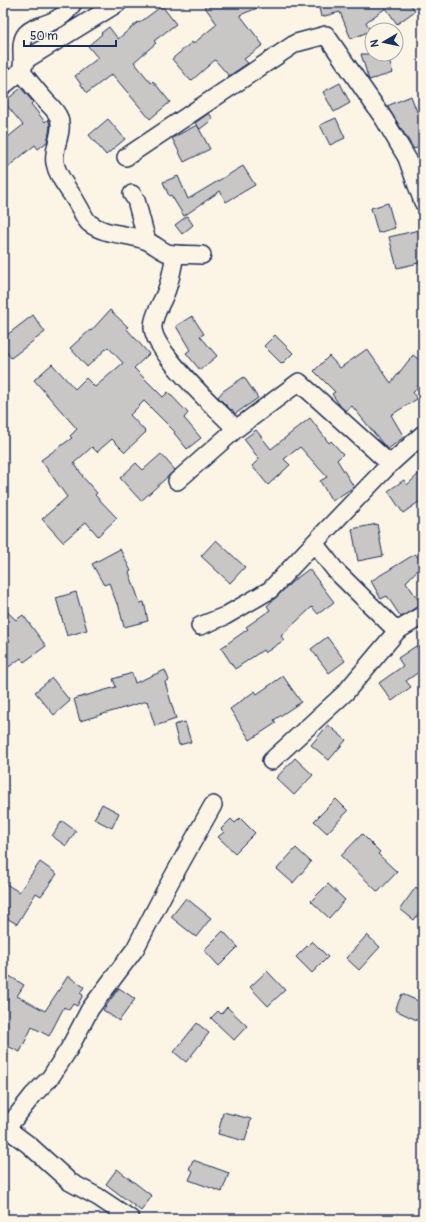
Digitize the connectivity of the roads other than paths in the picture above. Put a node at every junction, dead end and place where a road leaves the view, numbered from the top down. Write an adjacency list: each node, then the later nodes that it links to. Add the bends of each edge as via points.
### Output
1 (73, 3): 3 (street, via 60,17 26,34 22,43)
2 (118, 3): 3 (street, via 27,59)
3 (21, 71): 4 (street); 8 (street, via 59,119 55,164 62,181 88,222 104,231)
4 (3, 86)
5 (126, 157): 7 (street, via 296,43 326,35 384,119 407,158)
6 (132, 194): 8 (street)
7 (423, 202)
8 (147, 241): 9 (street)
9 (175, 254): 10 (street); 11 (street, via 167,290 156,312 152,331 170,362)
10 (202, 255)
11 (236, 429): 13 (street, via 299,382); 14 (street)
12 (423, 434): 13 (street)
13 (390, 464): 15 (street)
14 (177, 481)
15 (314, 543): 17 (street, via 270,590 225,616); 18 (street, via 336,571)
16 (423, 615): 18 (street)
17 (200, 626)
18 (397, 631): 19 (street, via 345,693)
19 (271, 761)
20 (213, 805): 21 (street, via 135,949 90,1009 50,1078)
21 (4, 1129): 22 (street, via 29,1145 70,1182)
22 (131, 1219)

